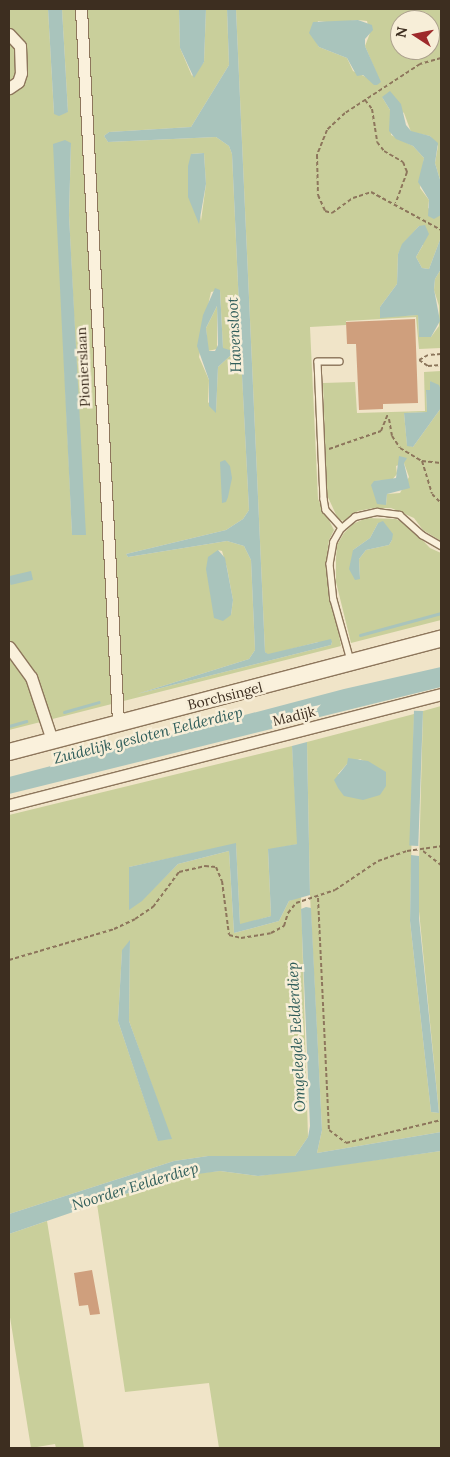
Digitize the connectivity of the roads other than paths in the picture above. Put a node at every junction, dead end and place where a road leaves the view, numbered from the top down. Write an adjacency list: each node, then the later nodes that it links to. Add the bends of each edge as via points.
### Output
1 (81, 9): 11 (street, Pionierslaan)
2 (9, 34): 3 (street, via 20,46 21,73 18,82)
3 (9, 88)
4 (340, 362): 5 (lane, via 318,362 326,510)
5 (342, 528): 6 (lane, via 356,517 400,515 422,535); 9 (lane, via 334,542 330,564 334,600)
6 (441, 546)
7 (441, 639): 9 (main road, Borchsingel)
8 (9, 647): 12 (street, via 31,676)
9 (352, 663): 11 (main road, Borchsingel)
10 (441, 694): 14 (street, Madijk)
11 (118, 723): 12 (main road, Borchsingel)
12 (52, 740): 13 (main road, Borchsingel)
13 (9, 752)
14 (9, 805)

